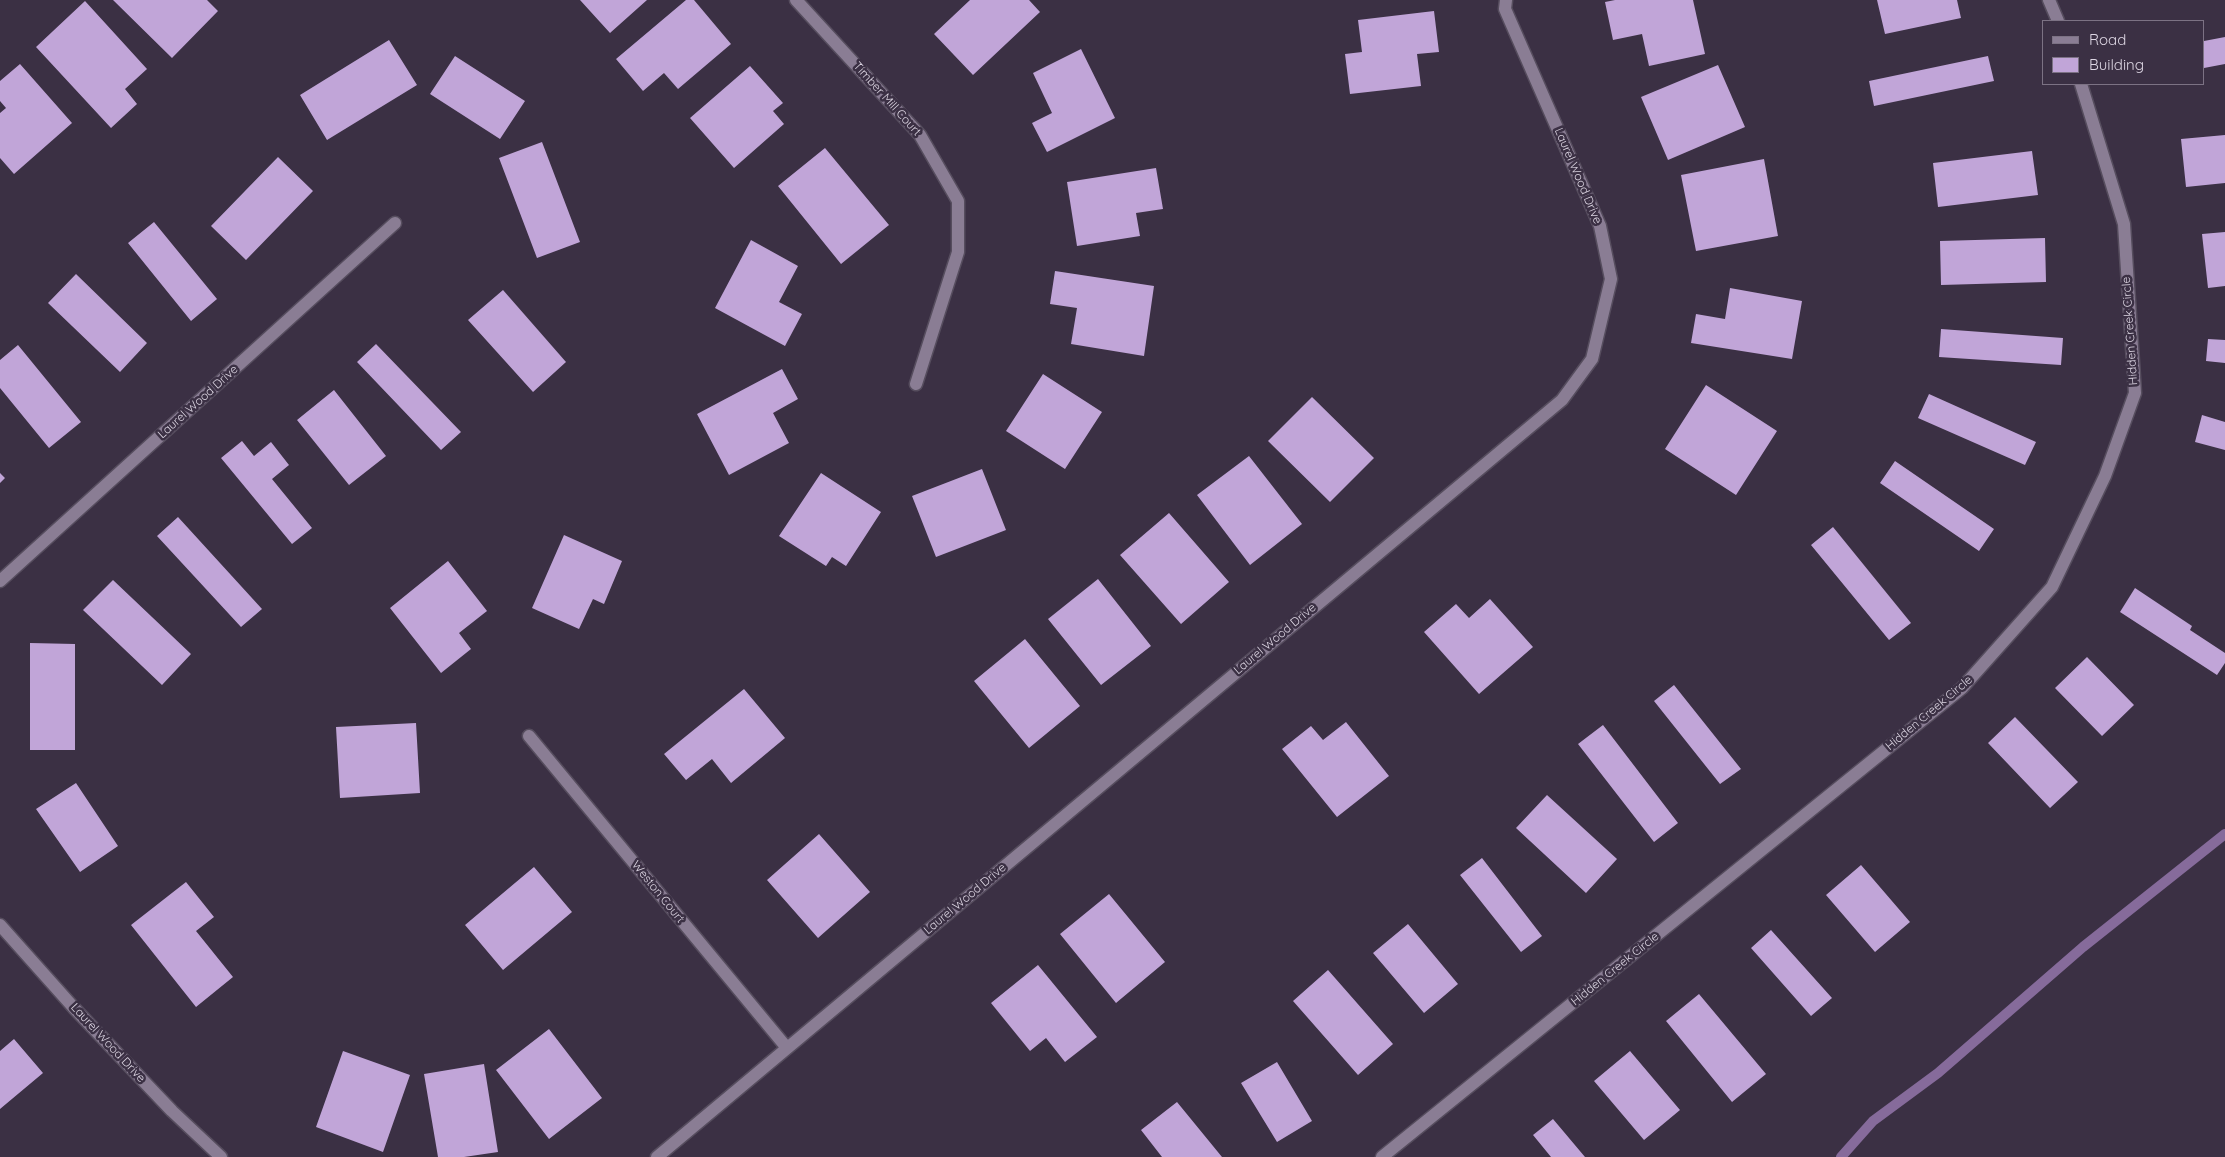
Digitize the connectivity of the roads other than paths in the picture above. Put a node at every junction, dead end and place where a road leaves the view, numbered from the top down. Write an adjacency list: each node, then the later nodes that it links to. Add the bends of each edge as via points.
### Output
1 (796, 0): 7 (street, Timber Mill Court, via 920,135 958,201 958,252)
2 (1506, 0): 11 (street, Laurel Wood Drive, via 1505,9 1600,226 1611,279 1592,359 1562,400)
3 (2049, 0): 4 (street)
4 (2058, 20)
5 (2081, 85): 14 (street, Hidden Creek Circle, via 2124,224 2134,393 2106,476 2052,587 1962,688)
6 (395, 222): 8 (street, Laurel Wood Drive)
7 (916, 384)
8 (0, 581)
9 (530, 736): 11 (street, Weston Court)
10 (2, 933): 12 (street, Laurel Wood Drive, via 165,1104)
11 (787, 1048): 13 (street, Laurel Wood Drive)
12 (221, 1157)
13 (657, 1157)
14 (1382, 1157)

